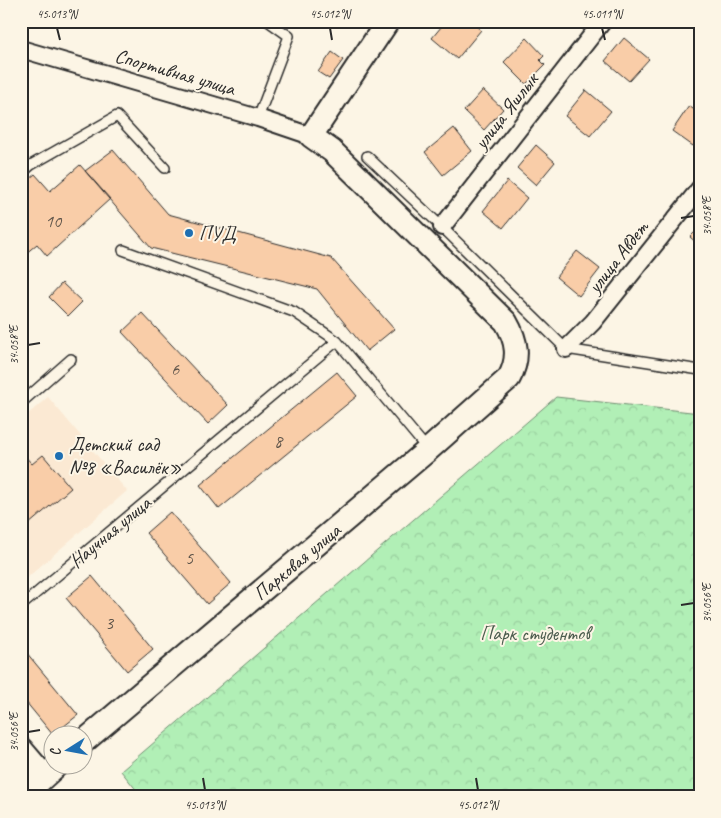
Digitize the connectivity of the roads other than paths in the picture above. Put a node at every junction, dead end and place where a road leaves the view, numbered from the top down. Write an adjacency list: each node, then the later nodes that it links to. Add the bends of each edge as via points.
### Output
1 (268, 21): 5 (lane, via 289,36)
2 (388, 21): 6 (street)
3 (603, 21): 11 (street, улица Яшлык)
4 (23, 54): 5 (street, Спортивная улица)
5 (258, 118): 6 (street, Спортивная улица)
6 (311, 136): 18 (street, Парковая улица, via 332,151 512,331 517,345 514,368 509,378)
7 (367, 156): 11 (lane)
8 (165, 168): 9 (lane, via 117,116 31,165)
9 (21, 174)
10 (700, 188): 14 (street, улица Авдет, via 593,322)
11 (442, 227): 14 (lane)
12 (123, 250): 13 (lane, via 294,312)
13 (337, 341): 18 (lane); 19 (lane, Научная улица)
14 (566, 349): 16 (lane)
15 (71, 359): 17 (lane)
16 (700, 370)
17 (21, 403)
18 (428, 450): 20 (street, Парковая улица)
19 (21, 606)
20 (92, 735)
21 (21, 749): 22 (street)
22 (42, 765)
23 (45, 776): 24 (street)
24 (22, 797)

